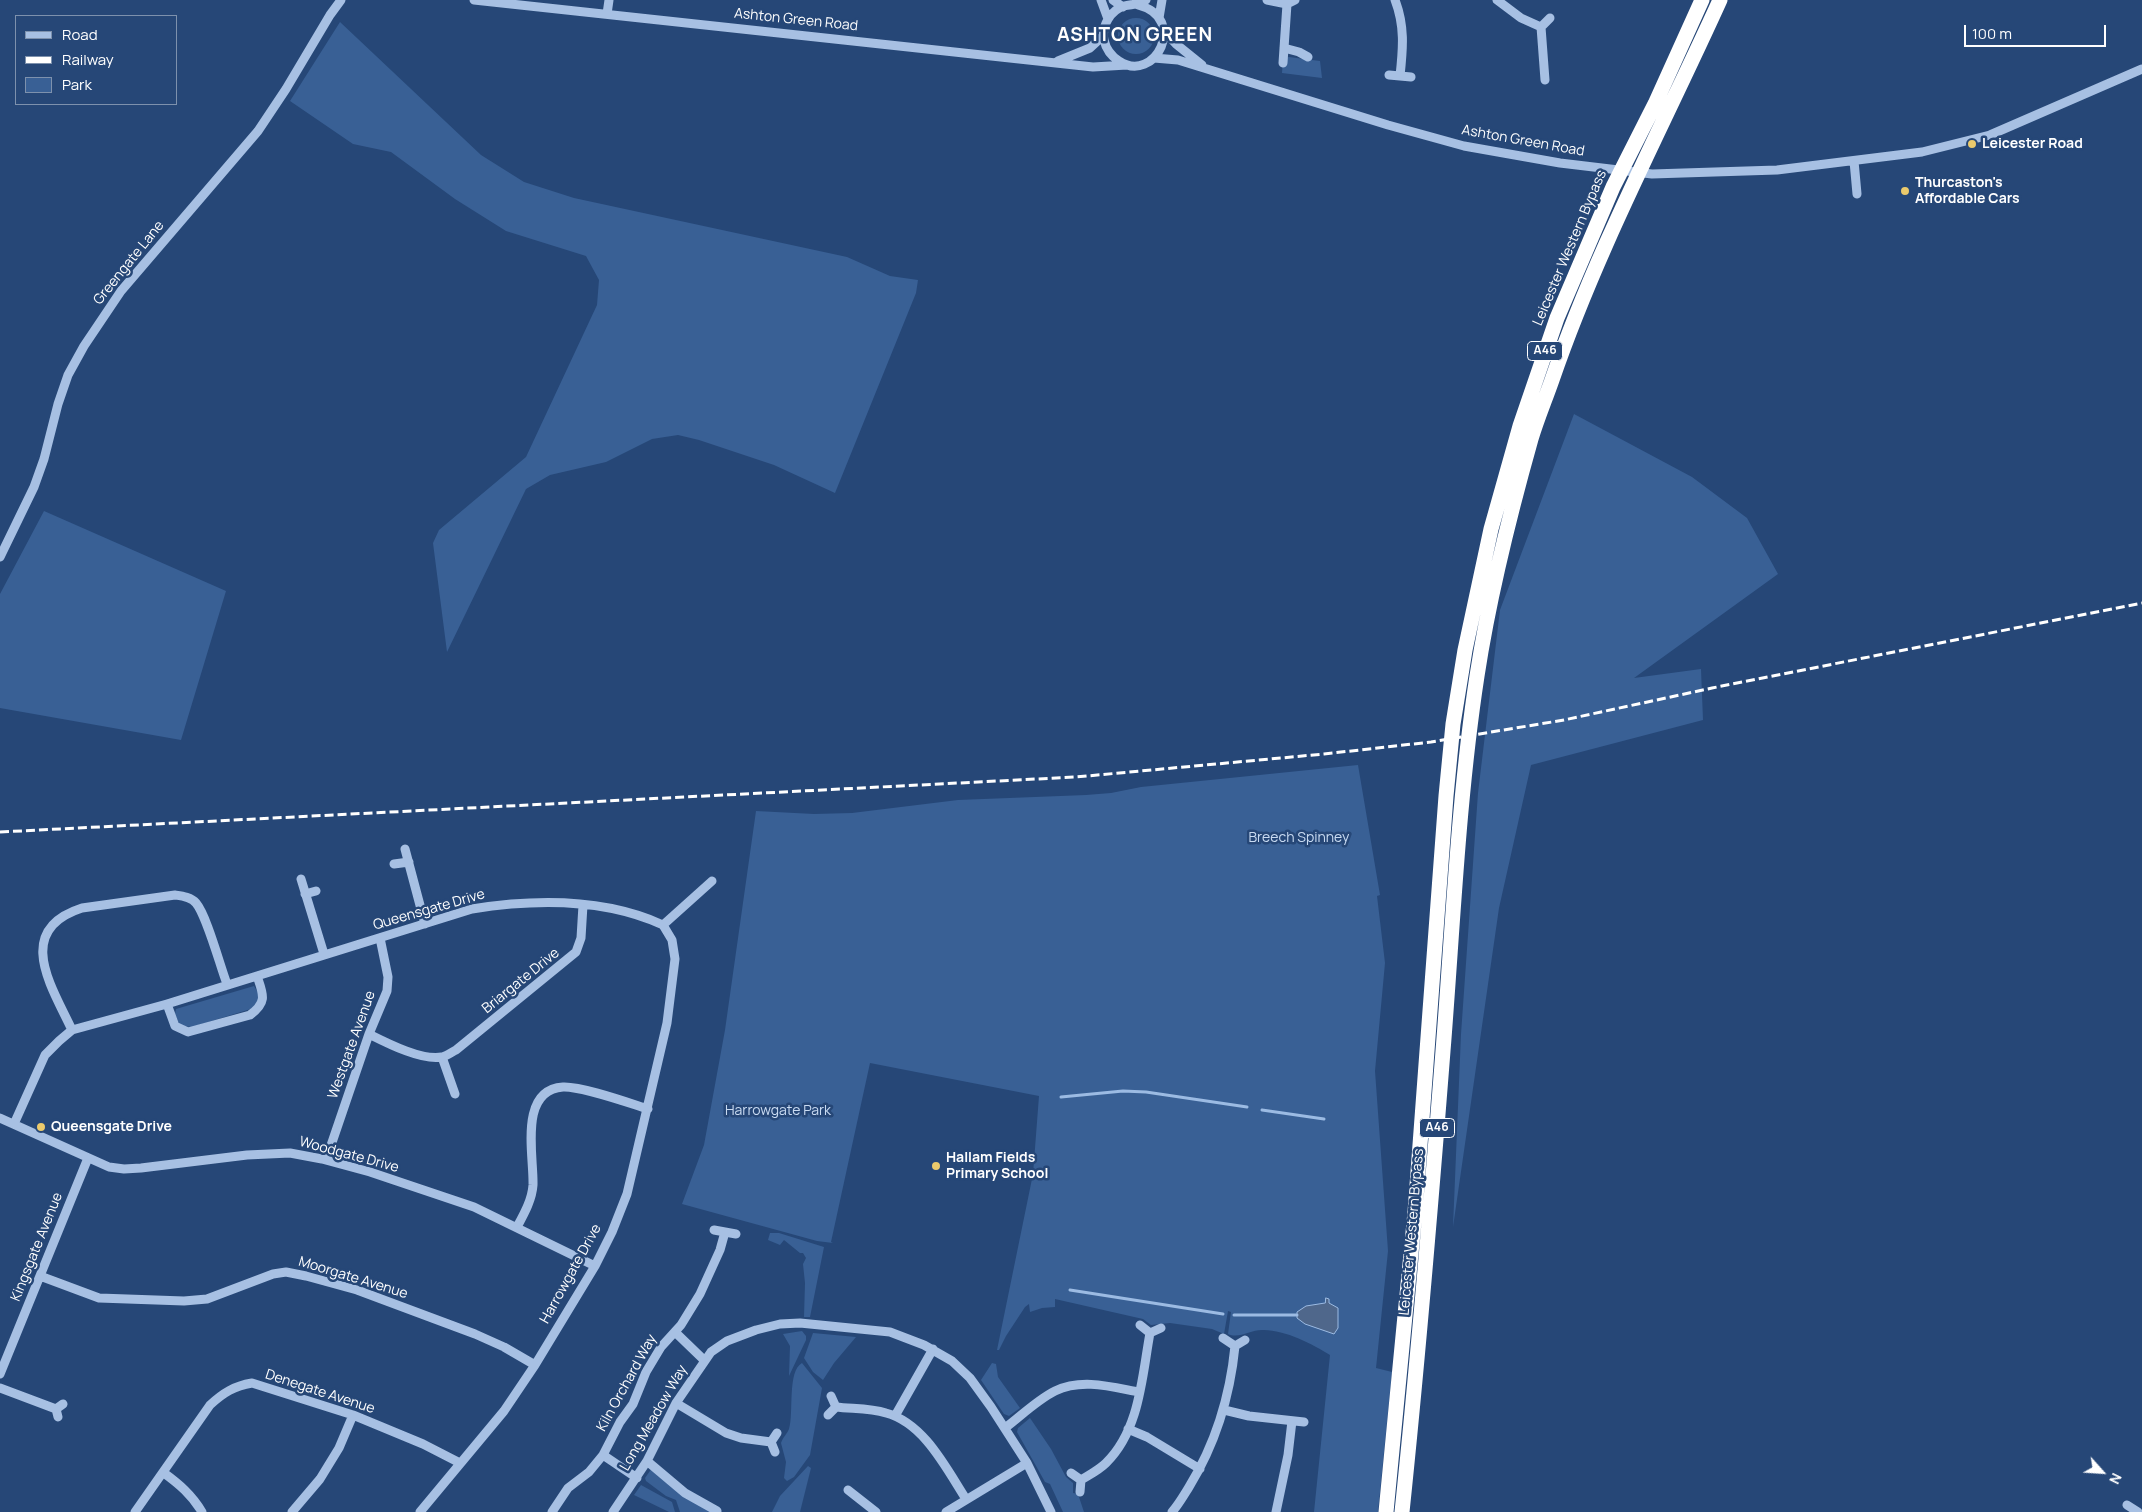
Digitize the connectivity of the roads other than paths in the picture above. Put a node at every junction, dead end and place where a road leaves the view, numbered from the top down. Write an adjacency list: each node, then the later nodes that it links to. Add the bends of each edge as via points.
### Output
1 (335, 0): 18 (street, Greengate Lane)
2 (342, 0): 18 (street, Greengate Lane)
3 (474, 0): 13 (street, Ashton Green Road)
4 (609, 0): 17 (street)
5 (1101, 0): 21 (street)
6 (1113, 0): 16 (street)
7 (1162, 0): 19 (street)
8 (1268, 0): 15 (street)
9 (1394, 0): 34 (street, via 1404,36)
10 (1497, 0): 22 (street)
11 (1702, 0): 123 (highway, Leicester Western Bypass / A46, via 1613,187 1543,356 1491,529 1465,650 1451,747 1415,1212)
12 (1720, 0): 124 (highway, Leicester Western Bypass / A46, via 1621,209 1562,350 1532,435 1486,628 1468,744 1432,1200)
13 (510, 2): 17 (street, Ashton Green Road)
14 (1142, 2): 16 (street); 19 (street)
15 (1291, 2): 25 (street)
16 (1123, 7): 21 (street)
17 (607, 14): 28 (street, Ashton Green Road)
18 (330, 15): 39 (street, Greengate Lane, via 258,131 121,291 84,346 68,375 34,487)
19 (1159, 18): 23 (street, Ashton Green Road)
20 (1550, 18): 22 (street)
21 (1108, 20): 24 (street)
22 (1541, 28): 36 (street)
23 (1164, 31): 27 (street, via 1162,48); 31 (street, Ashton Green Road)
24 (1104, 36): 28 (street, Ashton Green Road, via 1090,48); 30 (street, via 1108,51)
25 (1284, 48): 26 (street); 29 (street)
26 (1308, 57)
27 (1154, 58): 30 (street, Ashton Green Road, via 1142,65); 31 (street, Ashton Green Road)
28 (1055, 62): 30 (street, Ashton Green Road, via 1093,67)
29 (1283, 63)
30 (1127, 65)
31 (1208, 69): 37 (street, Ashton Green Road, via 1427,137 1560,163 1676,174 1776,170)
32 (2142, 69): 37 (street, via 1990,135 1922,152)
33 (1389, 75): 34 (street)
34 (1400, 76): 35 (street)
35 (1411, 77)
36 (1545, 80)
37 (1854, 161): 38 (street)
38 (1857, 194)
39 (0, 557)
40 (405, 849): 41 (street)
41 (409, 862): 42 (street); 48 (street)
42 (394, 864)
43 (301, 879): 46 (street)
44 (714, 880): 49 (street)
45 (316, 891): 46 (street)
46 (305, 894): 51 (street)
47 (583, 905): 48 (street, Queensgate Drive, via 501,904); 49 (street, Queensgate Drive, via 631,912); 57 (street, Briargate Drive, via 581,938 570,959 456,1050)
48 (425, 924): 50 (street, Queensgate Drive)
49 (663, 926): 59 (street, Harrowgate Drive, via 672,940 674,959 667,1023)
50 (380, 938): 51 (street, Queensgate Drive); 56 (street, Westgate Avenue, via 388,984)
51 (324, 954): 52 (street, Queensgate Drive)
52 (257, 976): 53 (street, Queensgate Drive); 54 (street, via 262,1002 250,1015 188,1032 175,1026)
53 (227, 984): 54 (street, Queensgate Drive); 55 (street, via 202,914 196,902 186,896 82,908 54,924 42,948 43,964)
54 (167, 1004): 55 (street, Queensgate Drive)
55 (72, 1030): 61 (street, Queensgate Drive, via 45,1055)
56 (369, 1034): 57 (street, via 396,1047 428,1057); 63 (street, Westgate Avenue)
57 (442, 1057): 58 (street)
58 (455, 1095)
59 (648, 1109): 64 (street, via 565,1087 544,1094 536,1106 532,1126 531,1197); 68 (street, Harrowgate Drive, via 627,1194)
60 (0, 1118): 61 (street, Woodgate Drive)
61 (14, 1124): 62 (street, Woodgate Drive)
62 (88, 1158): 63 (street, Woodgate Drive, via 124,1169 256,1154 290,1153); 69 (street, Kingsgate Avenue)
63 (326, 1160): 64 (street, Woodgate Drive, via 474,1207)
64 (517, 1227): 68 (street, Woodgate Drive)
65 (714, 1230): 66 (street)
66 (725, 1232): 67 (street); 72 (street, Kiln Orchard Way, via 702,1291)
67 (736, 1234)
68 (595, 1266): 79 (street, Harrowgate Drive)
69 (40, 1276): 79 (street, Moorgate Avenue, via 99,1298 184,1301 207,1299 260,1278 286,1272 357,1290 412,1310 504,1347); 80 (street, Kingsgate Avenue)
70 (1140, 1325): 73 (street)
71 (1160, 1328): 73 (street)
72 (675, 1332): 78 (street); 98 (street, Kiln Orchard Way, via 661,1347 646,1372 633,1404)
73 (1150, 1333): 82 (street)
74 (1223, 1338): 76 (street)
75 (1245, 1340): 76 (street)
76 (1235, 1346): 87 (street)
77 (933, 1349): 78 (street, Long Meadow Way, via 890,1332 780,1324 722,1344); 90 (street); 93 (street, Long Meadow Way, via 964,1372)
78 (704, 1360): 84 (street, Long Meadow Way)
79 (535, 1365): 101 (street, Harrowgate Drive, via 504,1411)
80 (0, 1374)
81 (0, 1388): 86 (street)
82 (1140, 1392): 93 (street, via 1084,1384 1066,1387 1047,1396); 94 (street)
83 (830, 1396): 85 (street)
84 (676, 1403): 96 (street, via 726,1433); 99 (street, Long Meadow Way)
85 (836, 1407): 89 (street); 90 (street)
86 (59, 1410)
87 (1224, 1410): 91 (street); 102 (street)
88 (353, 1415): 101 (street, Denegate Avenue, via 423,1444); 103 (street, Denegate Avenue, via 252,1384 240,1385 210,1405); 116 (street, via 339,1448 320,1479)
89 (828, 1416)
90 (896, 1416): 109 (street, via 921,1436)
91 (1292, 1421): 92 (street); 122 (street)
92 (1304, 1422)
93 (1005, 1428): 100 (street, Long Meadow Way)
94 (1128, 1429): 102 (street, via 1148,1437); 106 (street, via 1106,1464)
95 (778, 1433): 96 (street)
96 (771, 1442): 97 (street)
97 (775, 1452)
98 (603, 1454): 105 (street); 118 (street, Kiln Orchard Way, via 589,1472 568,1488)
99 (647, 1461): 105 (street, Long Meadow Way); 112 (street, via 684,1493)
100 (1026, 1463): 109 (street); 121 (street, Long Meadow Way)
101 (460, 1464): 117 (street, Harrowgate Drive)
102 (1200, 1469): 113 (street)
103 (164, 1473): 114 (street, Denegate Avenue); 115 (street, via 187,1491)
104 (1071, 1473): 106 (street)
105 (637, 1478): 119 (street, Long Meadow Way)
106 (1081, 1480): 108 (street)
107 (848, 1490): 120 (street)
108 (1080, 1492)
109 (966, 1499): 111 (street)
110 (2127, 1505): 125 (street)
111 (952, 1510)
112 (716, 1511)
113 (1176, 1511)
114 (135, 1512)
115 (202, 1512)
116 (292, 1512)
117 (420, 1512)
118 (552, 1512)
119 (613, 1512)
120 (875, 1512)
121 (1051, 1512)
122 (1276, 1512)
123 (1386, 1512)
124 (1402, 1512)
125 (2138, 1512)

